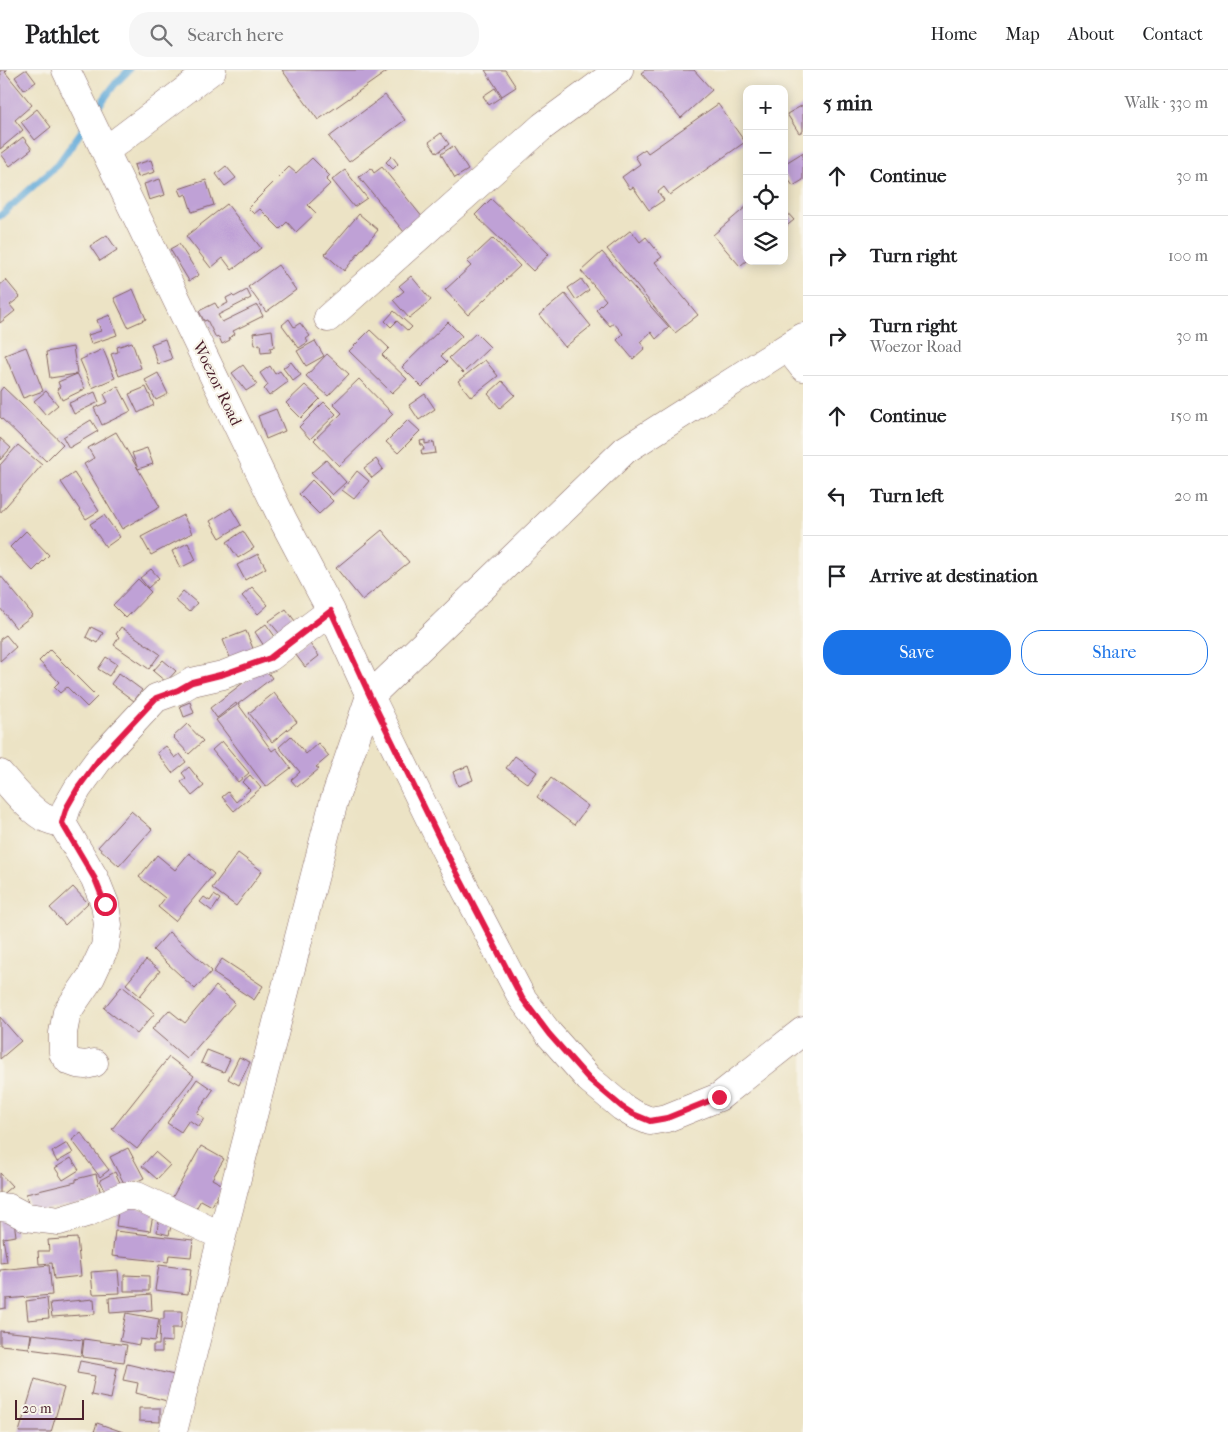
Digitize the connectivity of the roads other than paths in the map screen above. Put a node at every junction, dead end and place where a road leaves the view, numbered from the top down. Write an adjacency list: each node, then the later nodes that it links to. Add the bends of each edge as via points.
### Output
1 (66, 70): 4 (street, Woezor Road)
2 (212, 70): 4 (street)
3 (619, 70): 5 (street, via 543,126)
4 (105, 151): 7 (street, Woezor Road)
5 (328, 318)
6 (798, 350): 8 (street, via 625,450)
7 (331, 611): 8 (street, Woezor Road); 10 (street, via 270,658 192,682 156,698 100,758 74,794)
8 (370, 696): 11 (street, Woezor Road, via 522,998 589,1079 622,1107 650,1121 667,1118 719,1097); 14 (street, via 334,801)
9 (0, 774): 10 (street, via 41,815)
10 (62, 823): 12 (street, via 95,879 105,904 108,925 105,947 91,978 67,1012 63,1032 63,1053 69,1061 86,1065)
11 (803, 1031)
12 (94, 1063)
13 (0, 1207): 14 (street, via 26,1217 60,1221 123,1196 136,1196)
14 (222, 1236): 15 (street)
15 (173, 1432)

